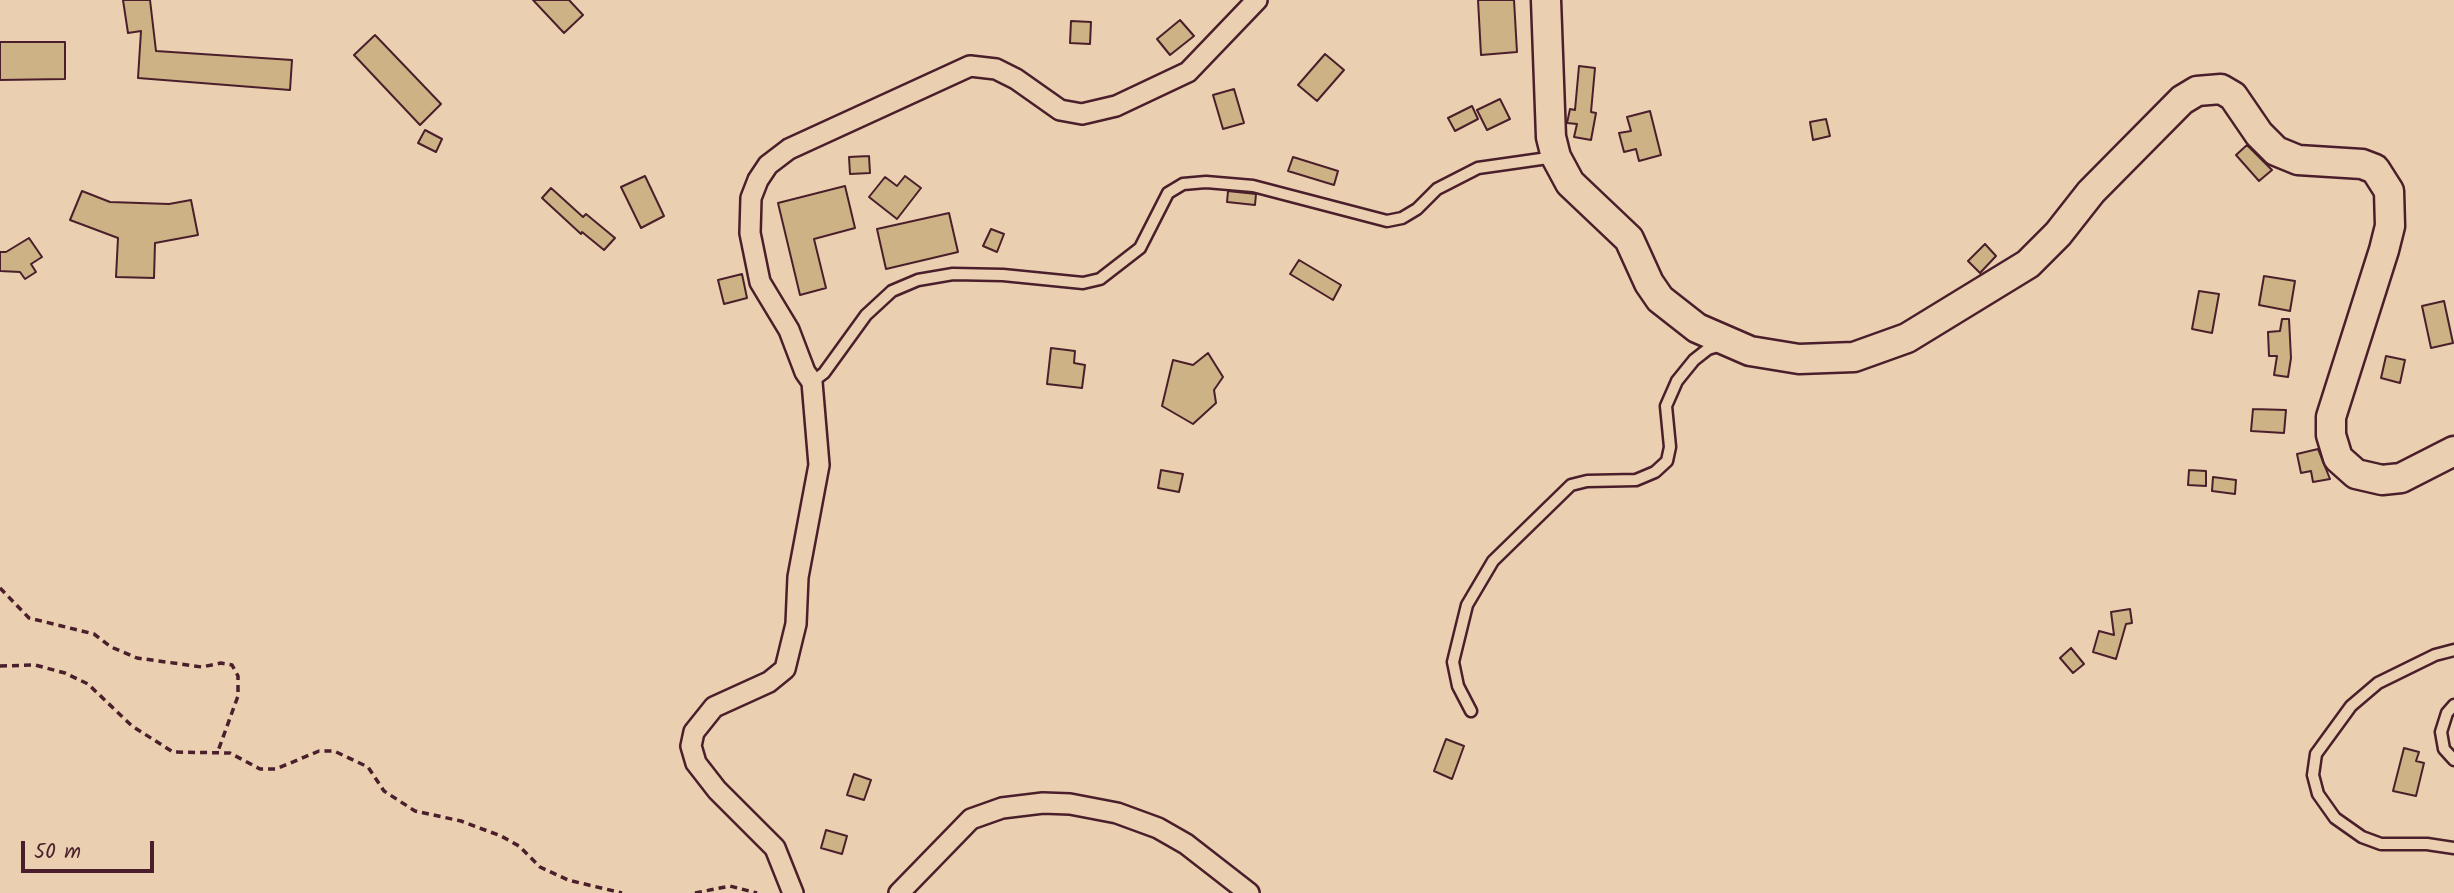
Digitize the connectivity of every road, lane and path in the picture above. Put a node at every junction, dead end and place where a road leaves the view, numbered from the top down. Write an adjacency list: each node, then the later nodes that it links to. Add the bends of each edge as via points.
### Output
1 (1257, 0): 5 (street, via 1188,72 1116,106 1082,114 1060,110 996,69 970,66 789,149 768,165 751,198 752,245 760,282)
2 (1546, 0): 3 (street, via 1551,137)
3 (1556, 157): 4 (street, via 1570,183 1629,239 1660,299 1697,328); 5 (lane, via 1478,168 1437,189 1402,218 1387,222 1253,186 1183,184 1168,193 1140,248 1100,279 1083,283 953,274 918,280 892,291 866,315)
4 (1728, 343): 6 (street, via 1773,356 1824,359 1874,352 1907,338 2028,264 2182,100 2197,91 2221,89 2233,96 2276,151 2298,160 2362,164 2375,169 2389,191 2390,226 2384,250 2331,417 2338,457 2356,474 2382,480 2401,478); 11 (lane, via 1708,349 1677,381 1666,406 1667,461 1636,480 1571,485 1493,561 1467,605 1453,662 1458,686)
5 (813, 382): 18 (street, via 819,465 798,577 792,650 785,669 769,682 713,708 701,719 691,746 696,763 716,790 775,848)
6 (2454, 451)
7 (0, 588): 12 (path, via 29,618 94,634 137,658 202,667 232,665 238,676 238,696)
8 (2454, 650): 14 (lane, via 2378,683 2350,706 2316,754 2313,775 2330,812 2361,837 2381,844)
9 (0, 666): 12 (path, via 35,665 88,684 154,743 173,752)
10 (2454, 705): 13 (lane, via 2441,732 2444,749)
11 (1471, 711)
12 (218, 751): 15 (path, via 260,769 276,769 319,751 334,751 368,767 384,791 415,811 500,836 519,846 540,867 568,880)
13 (2454, 760)
14 (2454, 848)
15 (622, 893)
16 (695, 893): 17 (path, via 730,886)
17 (757, 893)
18 (793, 893)
19 (899, 893): 20 (street, via 971,819 1002,808 1043,803 1117,813 1158,828)
20 (1249, 893)

